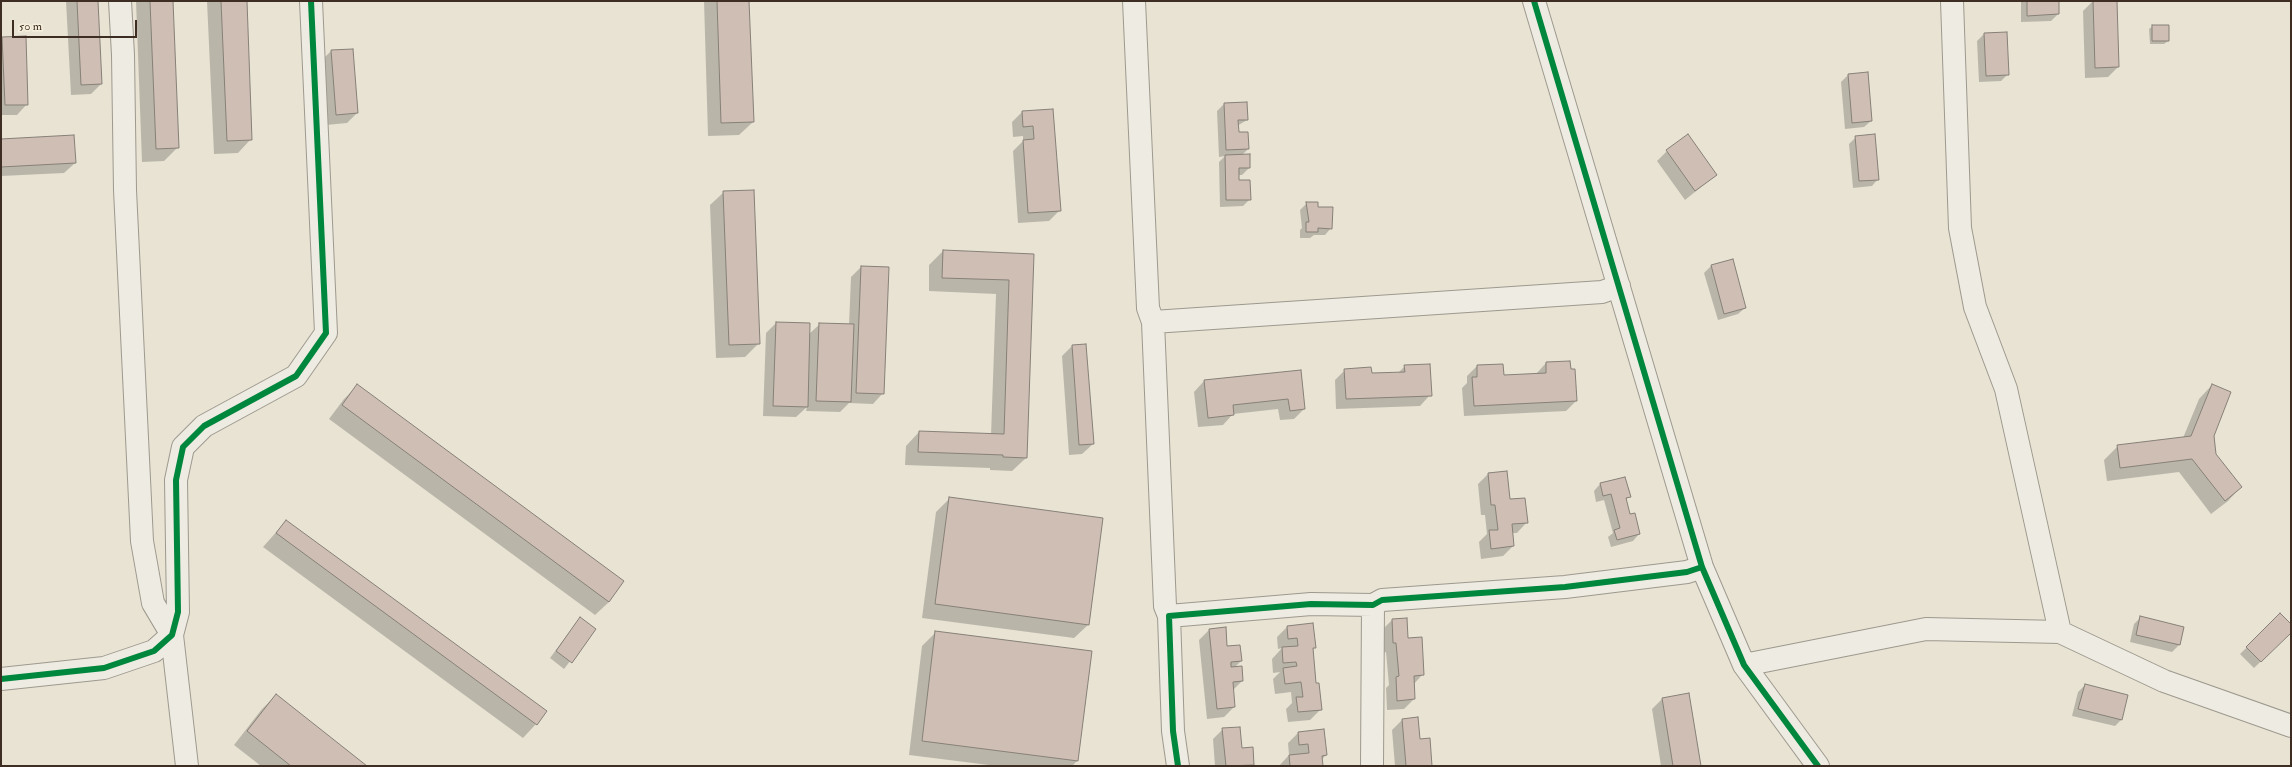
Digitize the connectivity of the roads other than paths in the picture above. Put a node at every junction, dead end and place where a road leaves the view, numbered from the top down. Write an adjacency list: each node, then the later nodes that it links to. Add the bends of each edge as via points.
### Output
1 (120, 1): 12 (street, via 124,190 142,541 153,603)
2 (311, 1): 12 (street, via 326,333 296,376 204,426 183,446 176,480 178,612)
3 (1134, 1): 7 (street, via 1148,308)
4 (1534, 1): 6 (street)
5 (1952, 1): 11 (street, via 1960,228 1975,307 2006,389)
6 (1619, 286): 7 (street, via 1602,292); 8 (street)
7 (1152, 322): 10 (street, via 1165,606)
8 (1702, 567): 9 (street, via 1687,572 1566,587 1382,600); 13 (street)
9 (1372, 605): 10 (street, via 1311,604); 18 (street)
10 (1169, 616): 17 (street, via 1173,731)
11 (2060, 632): 13 (street, via 1926,629); 15 (street, via 2164,681)
12 (172, 635): 14 (street, via 154,650 104,668); 16 (street)
13 (1744, 665): 19 (street)
14 (1, 679)
15 (2291, 726)
16 (187, 766)
17 (1178, 766)
18 (1372, 766)
19 (1818, 766)

